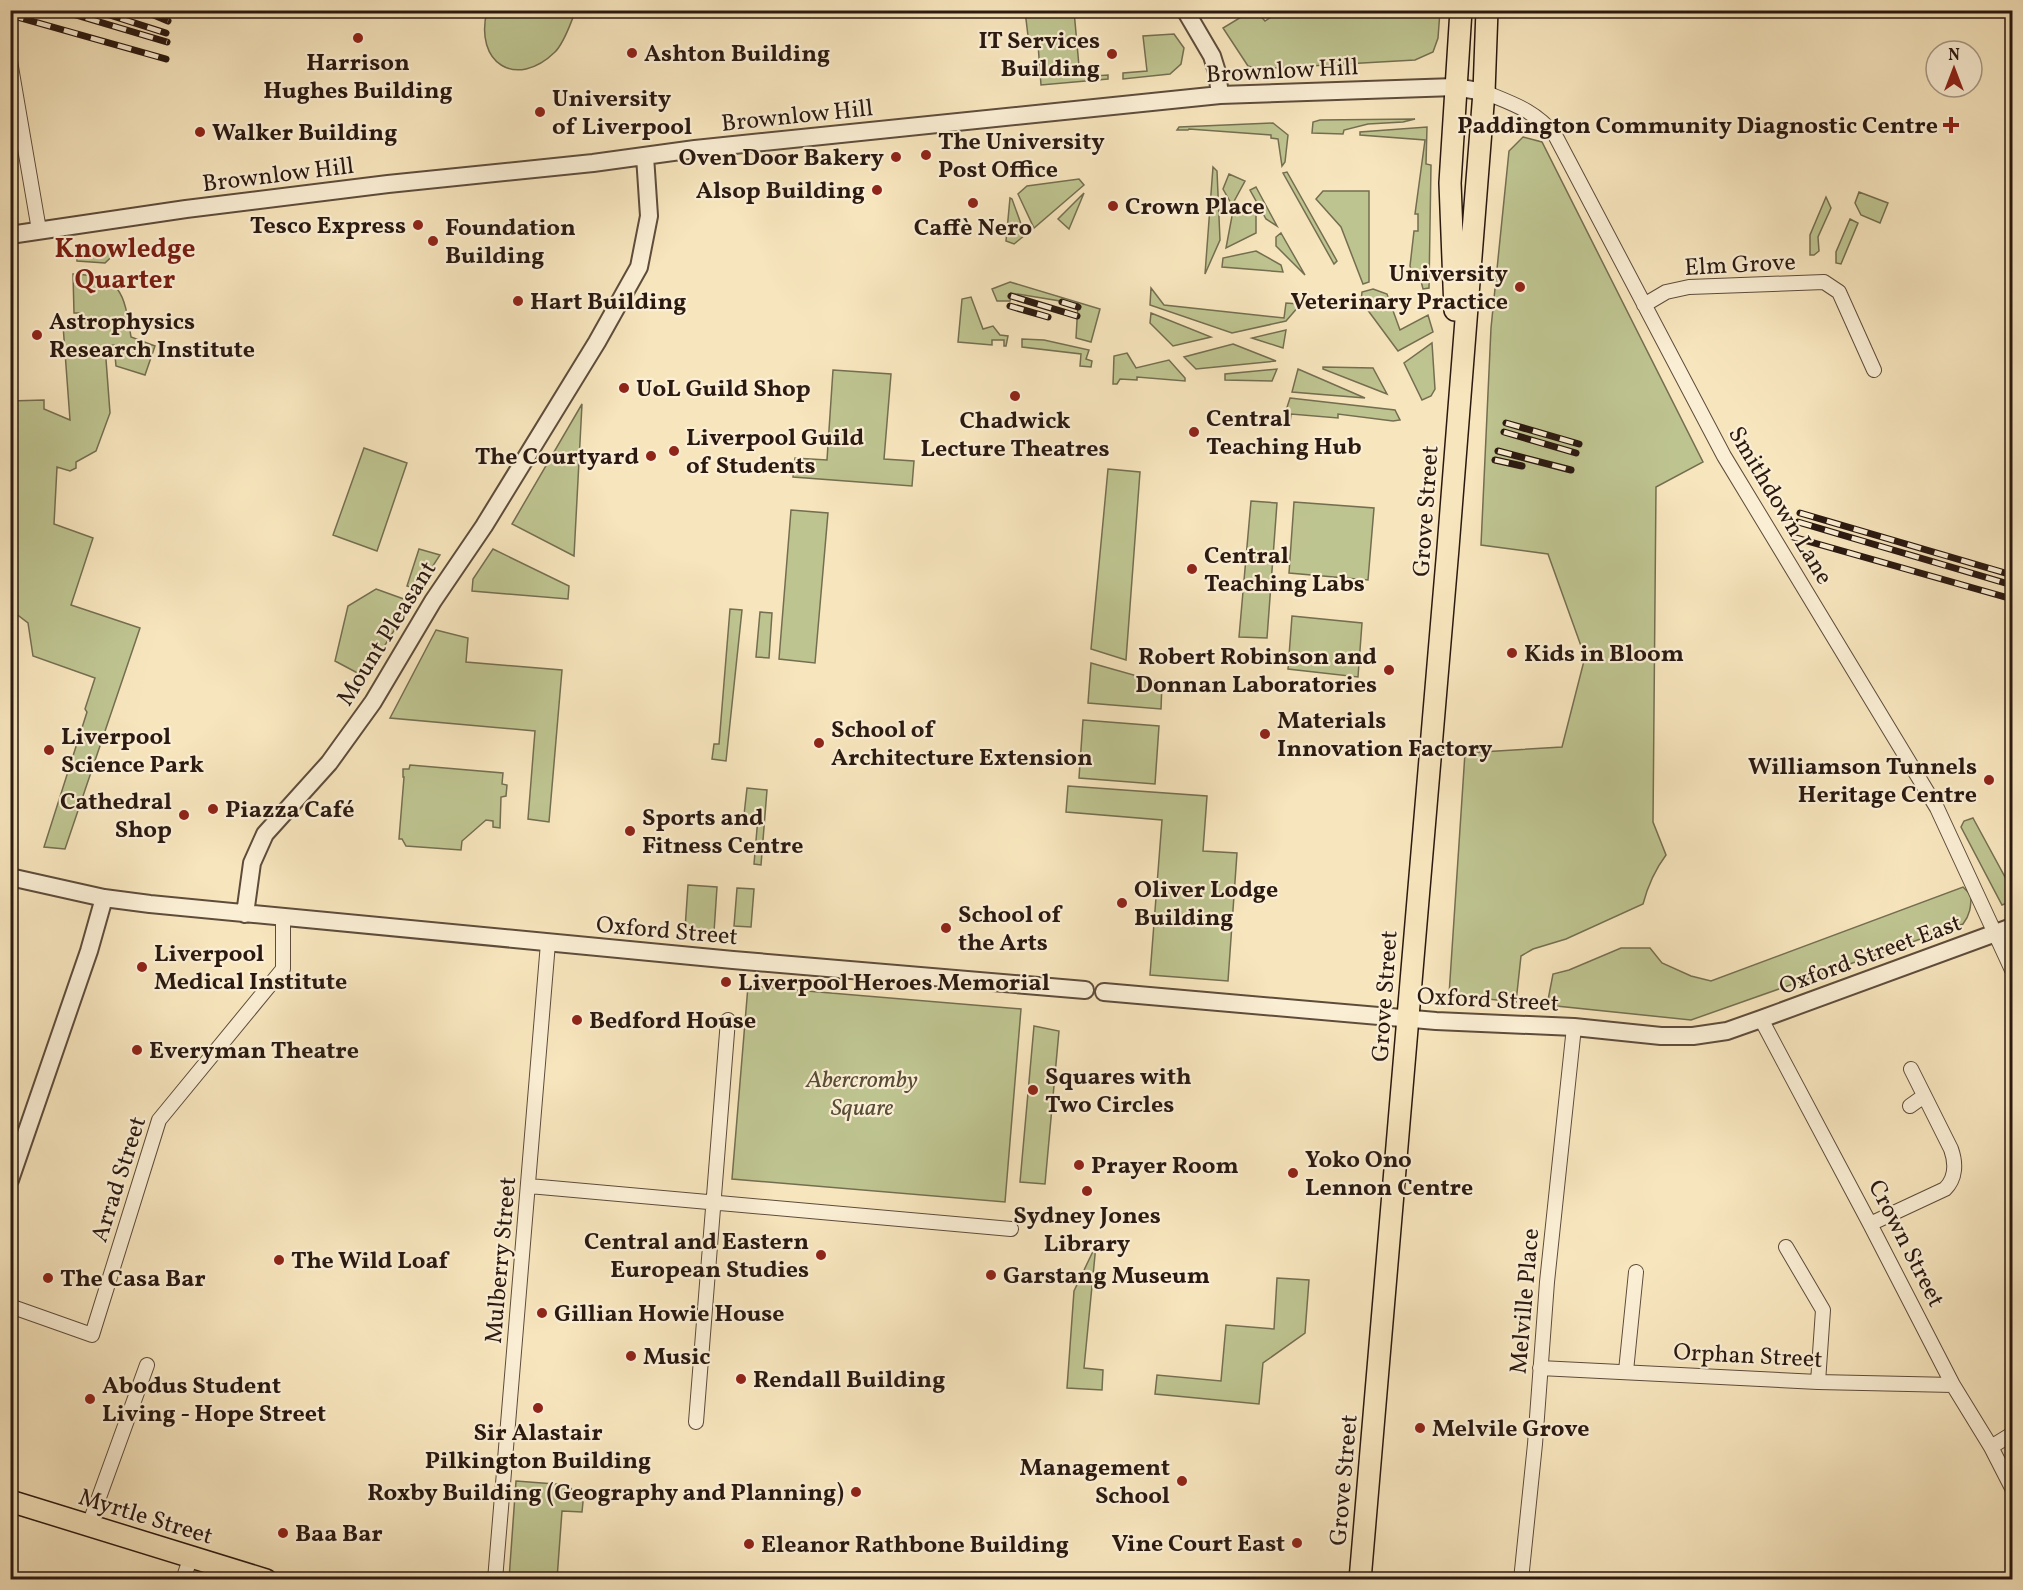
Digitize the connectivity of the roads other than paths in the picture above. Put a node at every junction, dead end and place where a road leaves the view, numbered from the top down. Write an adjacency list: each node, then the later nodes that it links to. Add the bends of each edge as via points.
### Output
1 (1185, 10): 8 (street, via 1212,56)
2 (1461, 10): 6 (main road, Grove Street)
3 (1487, 10): 7 (main road, Grove Street)
4 (10, 61): 5 (street)
5 (12, 79): 10 (street)
6 (1455, 87): 7 (street, Brownlow Hill); 8 (street, Brownlow Hill); 14 (main road, Grove Street, via 1450,183)
7 (1484, 92): 12 (street, Smithdown Lane, via 1534,114 1555,135); 14 (main road, Grove Street)
8 (1220, 95): 9 (street, Brownlow Hill)
9 (645, 156): 10 (street, Brownlow Hill, via 186,209); 17 (street, Mount Pleasant, via 649,216 639,267 597,342 373,702 329,764 265,834 252,863)
10 (39, 231): 11 (street, Brownlow Hill)
11 (10, 235)
12 (1644, 305): 13 (street, Elm Grove, via 1666,292 1689,286 1824,282 1839,292); 19 (street, Smithdown Lane, via 1724,456 1937,808)
13 (1874, 370)
14 (1458, 416): 24 (main road, Grove Street)
15 (10, 877): 16 (street)
16 (104, 898): 17 (street); 31 (street)
17 (245, 914): 18 (street, Oxford Street)
18 (283, 918): 20 (street, Oxford Street); 38 (street, Arrad Street, via 283,969 159,1120 92,1335)
19 (2004, 930): 21 (street, Smithdown Lane); 25 (street, Oxford Street East)
20 (548, 943): 22 (street, Oxford Street); 32 (street, Mulberry Street)
21 (2013, 970)
22 (1085, 990)
23 (1104, 992): 24 (street, Oxford Street)
24 (1409, 1019): 27 (street, Oxford Street); 54 (main road, Grove Street)
25 (1761, 1019): 27 (street, Oxford Street, via 1727,1031 1693,1036); 34 (street, Crown Street)
26 (728, 1020): 33 (street)
27 (1574, 1027): 40 (street, Melville Place)
28 (1911, 1069): 29 (street)
29 (1924, 1096): 30 (street); 34 (street, via 1955,1159 1951,1183)
30 (1910, 1106)
31 (10, 1180)
32 (529, 1186): 33 (street); 53 (street, Mulberry Street)
33 (714, 1202): 35 (street); 44 (street)
34 (1870, 1224): 43 (street, Crown Street)
35 (1011, 1228)
36 (1786, 1246): 42 (street, via 1823,1310)
37 (1636, 1272): 41 (street)
38 (10, 1305)
39 (147, 1365): 49 (street)
40 (1540, 1368): 41 (street, Orphan Street); 55 (street, Melville Place)
41 (1626, 1371): 42 (street, Orphan Street)
42 (1818, 1382): 43 (street, Orphan Street)
43 (1953, 1386): 46 (street, Crown Street)
44 (696, 1422)
45 (2013, 1434): 46 (street)
46 (1990, 1447): 47 (street, Crown Street)
47 (2013, 1488)
48 (10, 1501): 49 (main road, Myrtle Street)
49 (89, 1525): 50 (main road, Myrtle Street)
50 (191, 1556): 51 (street); 52 (main road, Myrtle Street)
51 (183, 1580)
52 (266, 1580)
53 (495, 1580)
54 (1360, 1580)
55 (1521, 1580)

